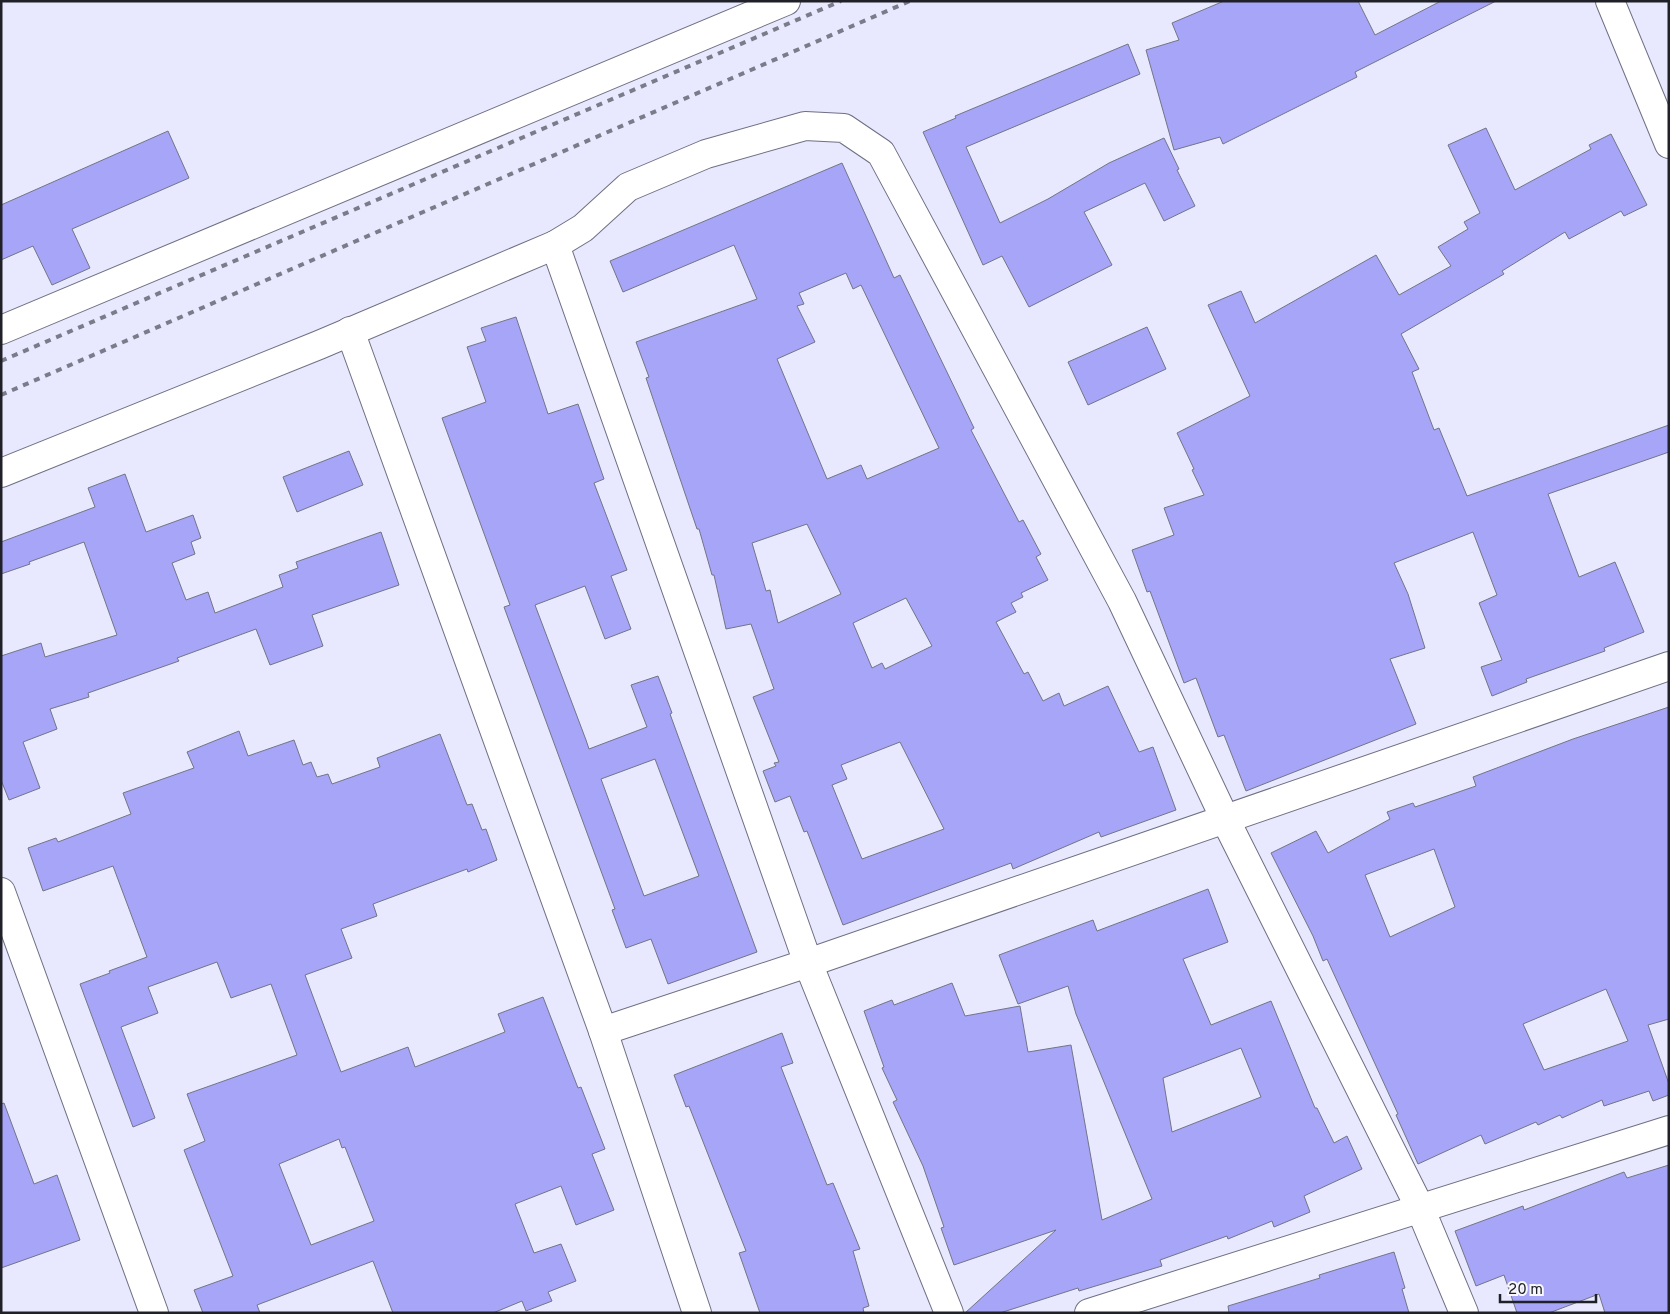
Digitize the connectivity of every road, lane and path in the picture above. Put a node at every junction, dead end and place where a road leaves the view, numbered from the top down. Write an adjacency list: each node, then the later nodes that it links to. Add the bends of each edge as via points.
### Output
1 (786, 1): 5 (street)
2 (1610, 1): 3 (street)
3 (1669, 144)
4 (555, 245): 6 (street); 9 (street, via 583,228 628,188 706,154 806,126 844,128 881,152 1122,601); 11 (street)
5 (1, 330)
6 (350, 331): 7 (street); 12 (street)
7 (1, 473)
8 (1669, 666): 9 (street)
9 (1225, 820): 11 (street); 14 (street)
10 (1, 892): 15 (street)
11 (808, 963): 12 (street); 17 (street)
12 (603, 1031): 16 (street)
13 (1669, 1130): 14 (street)
14 (1420, 1208): 18 (street); 19 (street)
15 (154, 1313)
16 (698, 1313)
17 (948, 1313)
18 (1089, 1313)
19 (1464, 1313)

